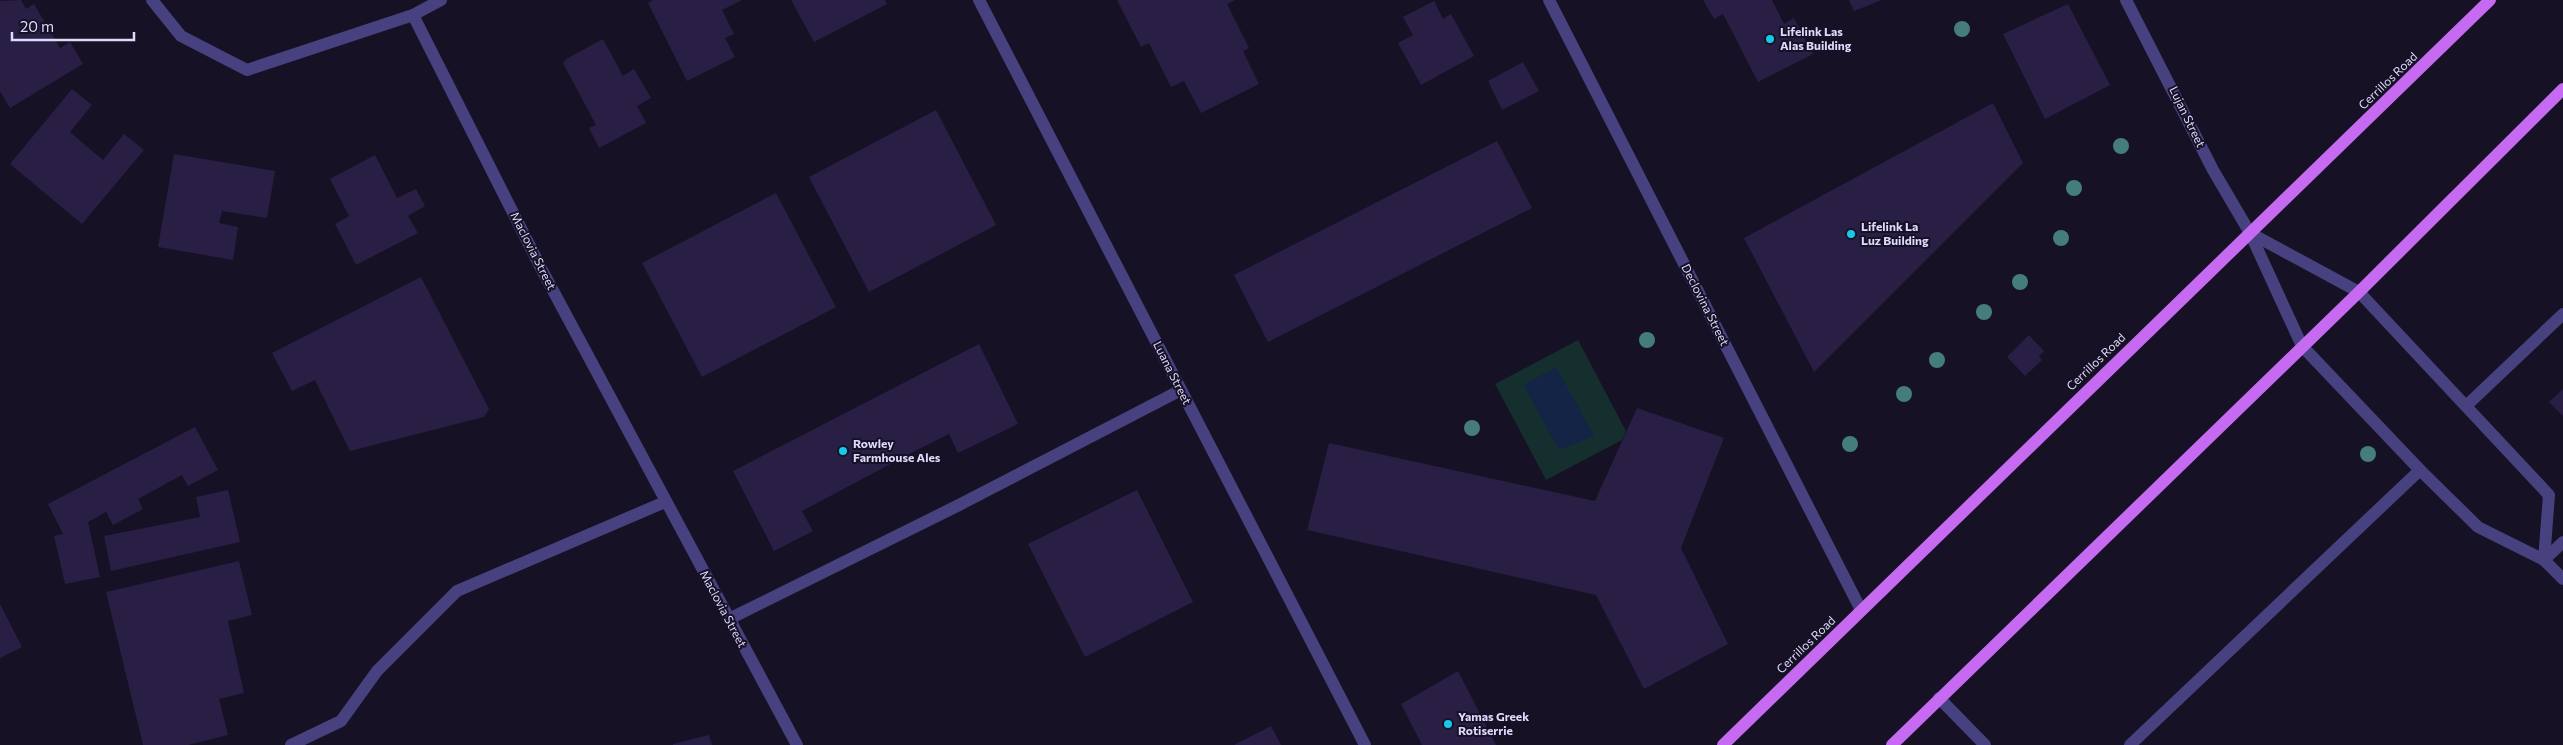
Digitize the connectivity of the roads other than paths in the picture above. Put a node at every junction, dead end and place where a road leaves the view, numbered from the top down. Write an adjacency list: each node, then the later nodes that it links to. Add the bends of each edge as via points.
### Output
1 (152, 0): 7 (street, via 181,36 247,70)
2 (441, 0): 7 (street)
3 (979, 0): 13 (street, Luana Street)
4 (1549, 0): 20 (street, Declovina Street)
5 (2126, 0): 9 (street, Lujan Street, via 2213,170)
6 (2490, 0): 9 (main road, Cerrillos Road)
7 (413, 15): 16 (street, Maclovia Street, via 542,270)
8 (2563, 89): 10 (main road)
9 (2250, 233): 10 (street); 12 (street, Lujan Street); 20 (main road, Cerrillos Road)
10 (2359, 292): 12 (main road); 14 (street)
11 (2563, 314): 14 (street)
12 (2302, 346): 15 (street, Lujan Street); 22 (main road)
13 (1181, 390): 21 (street, via 959,505); 25 (street, Luana Street)
14 (2466, 406): 18 (street, via 2549,495)
15 (2420, 470): 18 (street, Lujan Street, via 2478,527); 29 (street)
16 (665, 502): 21 (street, Maclovia Street); 23 (street, via 457,591 377,671 341,721)
17 (2563, 542): 18 (street)
18 (2544, 560): 19 (street, Lujan Street)
19 (2563, 579)
20 (1861, 610): 26 (main road, Cerrillos Road)
21 (729, 618): 24 (street, Maclovia Street)
22 (1939, 698): 27 (main road); 28 (street)
23 (291, 745)
24 (797, 745)
25 (1365, 745)
26 (1723, 745)
27 (1892, 745)
28 (1985, 745)
29 (2130, 745)

